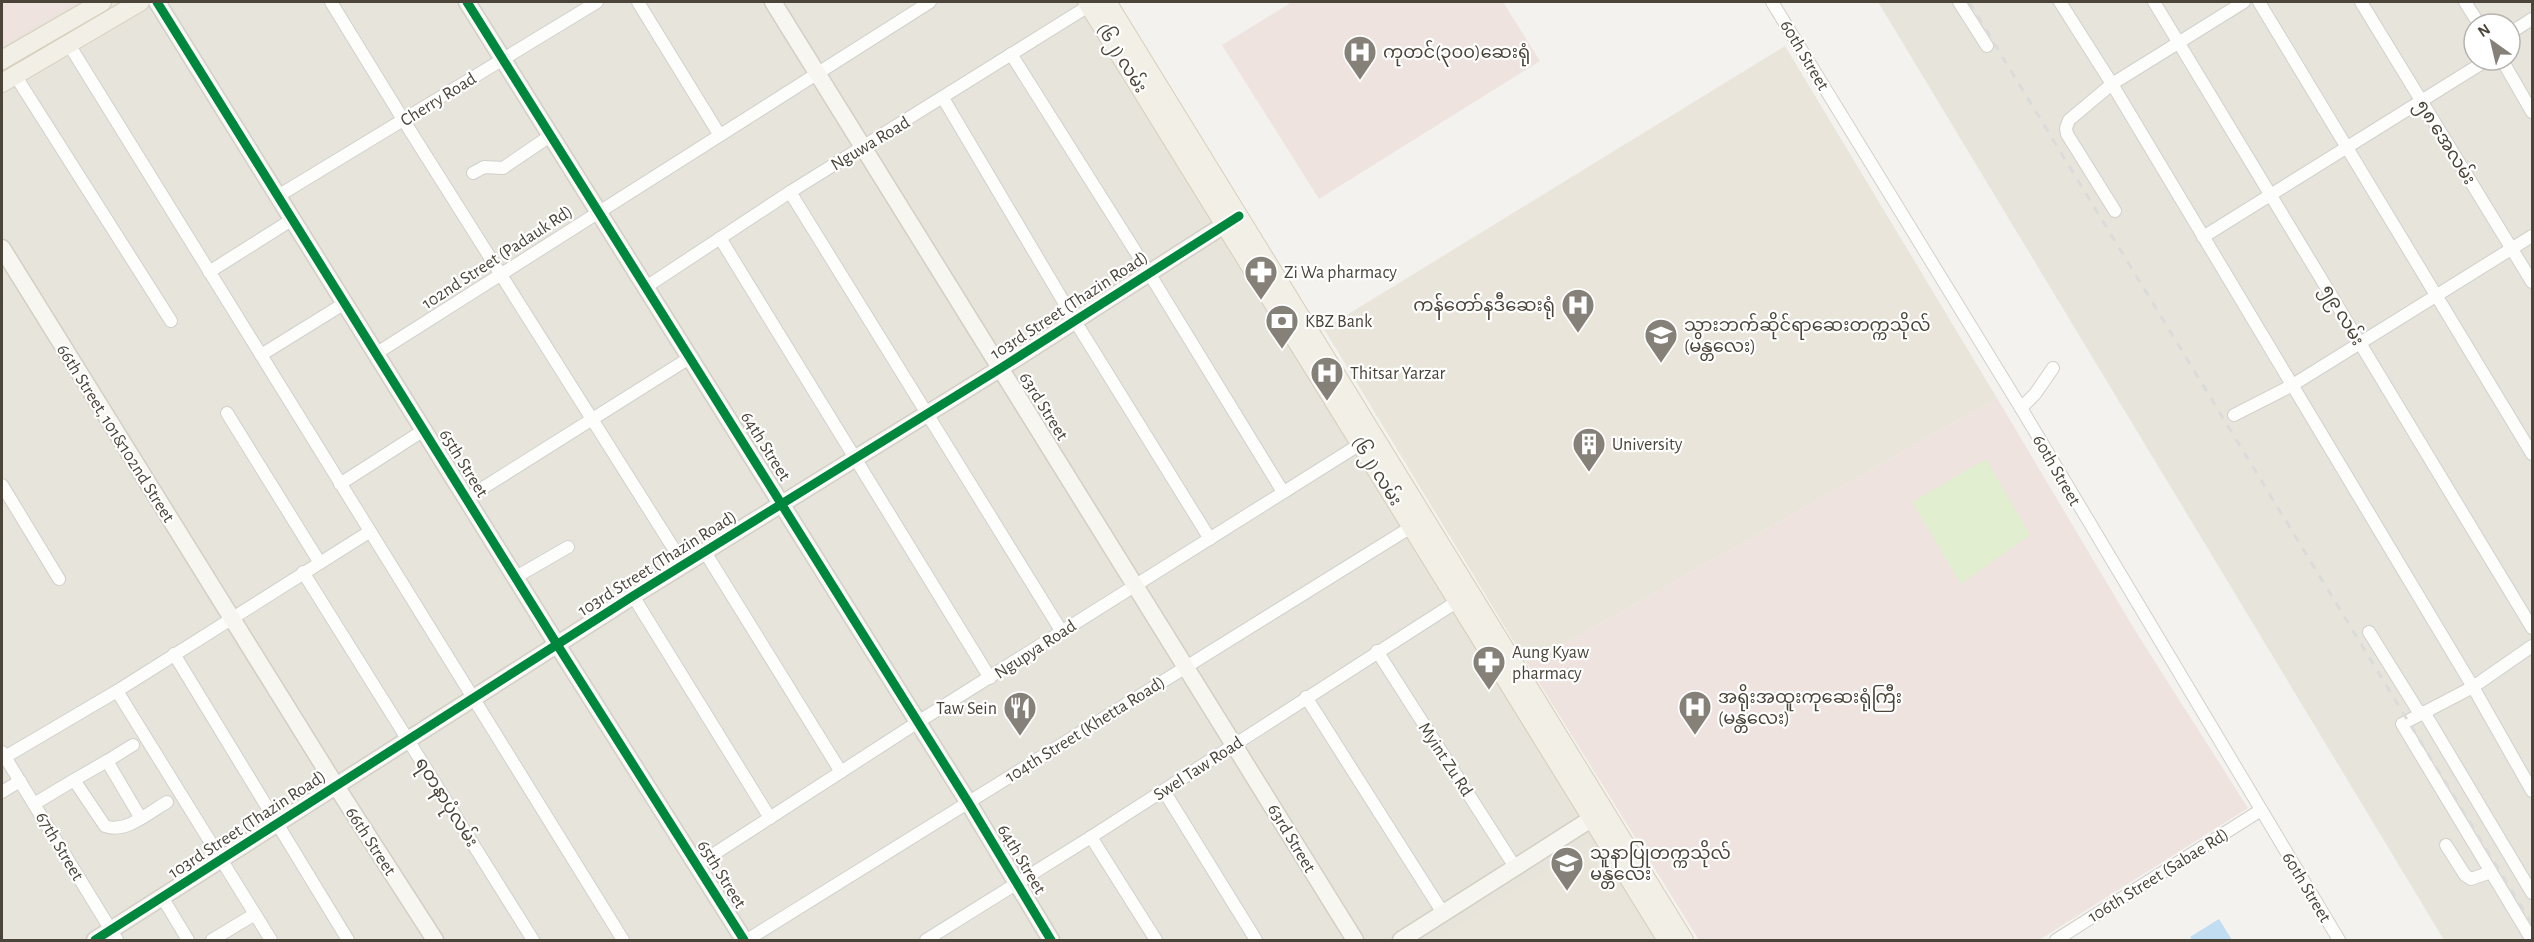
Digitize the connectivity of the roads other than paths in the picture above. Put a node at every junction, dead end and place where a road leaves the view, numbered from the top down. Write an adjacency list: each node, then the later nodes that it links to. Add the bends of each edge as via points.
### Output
1 (102, 2): 23 (main road)
2 (140, 2): 19 (main road)
3 (157, 2): 41 (street, 65th Street)
4 (331, 2): 33 (street)
5 (467, 2): 24 (street, 64th Street)
6 (597, 2): 24 (street, Cherry Road)
7 (638, 2): 34 (street)
8 (773, 2): 25 (street, 63rd Street)
9 (930, 2): 18 (street, 102nd Street (Padauk Rd))
10 (1095, 2): 22 (street, Nguwa Road); 45 (main road, (၆၂) လမ်း)
11 (1772, 2): 67 (street, 60th Street)
12 (1959, 2): 21 (street)
13 (2060, 2): 29 (street)
14 (2154, 2): 20 (street, ၅၉ လမ်း)
15 (2244, 2): 20 (street)
16 (2259, 2): 37 (street)
17 (2361, 2): 31 (street, ၅၈ အေလမ်း)
18 (916, 5): 25 (street, 102nd Street (Padauk Rd))
19 (68, 43): 28 (main road); 51 (street)
20 (2180, 43): 29 (street); 40 (street, ၅၉ လမ်း)
21 (1987, 46)
22 (1011, 54): 30 (street, Nguwa Road); 52 (street)
23 (2, 60)
24 (502, 60): 33 (street, Cherry Road); 35 (street, 64th Street)
25 (817, 72): 34 (street, 102nd Street (Padauk Rd)); 36 (street, 63rd Street)
26 (2468, 72): 31 (street)
27 (2509, 72): 32 (street)
28 (8, 79): 58 (street)
29 (2112, 84): 43 (street, via 2069,120 2066,128); 47 (street)
30 (943, 98): 36 (street, Nguwa Road); 59 (street)
31 (2421, 101): 37 (street); 50 (street, ၅၈ အေလမ်း)
32 (2532, 112)
33 (404, 121): 41 (street, Cherry Road); 53 (street)
34 (719, 134): 42 (street, 102nd Street (Padauk Rd))
35 (550, 136): 38 (street, via 504,168 484,166); 42 (street, 64th Street)
36 (864, 146): 39 (street, Nguwa Road); 64 (street, 63rd Street)
37 (2347, 147): 40 (street); 56 (street)
38 (473, 173)
39 (790, 192): 48 (street, Nguwa Road); 69 (street)
40 (2272, 194): 47 (street); 60 (street, ၅၉ လမ်း)
41 (278, 196): 44 (street, 65th Street)
42 (598, 211): 53 (street, 102nd Street (Padauk Rd)); 55 (street, 64th Street)
43 (2115, 211)
44 (293, 219): 51 (street); 57 (street, 65th Street)
45 (1232, 220): 52 (street, 103rd Street (Thazin Road)); 73 (main road, (၆၂) လမ်း)
46 (2532, 236): 50 (street)
47 (2203, 237): 66 (street)
48 (720, 238): 55 (street, Nguwa Road); 75 (street)
49 (2, 248): 94 (street, 66th Street, 101&102nd Street)
50 (2512, 249): 54 (street, ၅၈ အေလမ်း); 56 (street)
51 (209, 272): 62 (street)
52 (1149, 273): 59 (street, 103rd Street (Thazin Road)); 78 (street)
53 (501, 275): 61 (street, 102nd Street (Padauk Rd)); 71 (street)
54 (2532, 282)
55 (646, 287): 63 (street, 64th Street)
56 (2438, 295): 60 (street); 74 (street)
57 (345, 303): 61 (street, 65th Street); 62 (street)
58 (171, 321)
59 (1076, 321): 64 (street, 103rd Street (Thazin Road)); 83 (street)
60 (2360, 344): 66 (street); 95 (street, ၅၉ လမ်း)
61 (377, 354): 72 (street, 65th Street)
62 (261, 355): 76 (street)
63 (691, 357): 71 (street); 80 (street, 64th Street)
64 (1001, 368): 69 (street, 103rd Street (Thazin Road)); 91 (street, 63rd Street)
65 (2053, 368): 67 (street)
66 (2291, 386): 70 (street); 104 (street)
67 (2021, 408): 125 (street, 60th Street)
68 (227, 413): 86 (street)
69 (925, 414): 75 (street, 103rd Street (Thazin Road)); 96 (street)
70 (2234, 415)
71 (592, 418): 79 (street); 87 (street)
72 (424, 430): 76 (street); 79 (street, 65th Street)
73 (1367, 440): 78 (street, Ngupya Road); 81 (main road, (၆၂) လမ်း)
74 (2532, 454)
75 (857, 458): 80 (street, 103rd Street (Thazin Road)); 103 (street)
76 (340, 484): 82 (street)
77 (2, 485): 90 (street)
78 (1283, 492): 83 (street, Ngupya Road)
79 (467, 498): 89 (street, 65th Street)
80 (783, 504): 85 (street, 103rd Street (Thazin Road)); 109 (street, 64th Street)
81 (1418, 523): 93 (main road, (၆၂) လမ်း); 102 (street, 104th Street (Khetta Road))
82 (369, 532): 86 (street); 107 (street)
83 (1210, 539): 91 (street, Ngupya Road)
84 (568, 547): 89 (street)
85 (705, 552): 87 (street, 103rd Street (Thazin Road)); 115 (street)
86 (320, 562): 88 (street)
87 (684, 565): 92 (street, 103rd Street (Thazin Road))
88 (303, 573): 94 (street); 110 (street, ရတနာပုံလမ်း)
89 (516, 577): 98 (street, 65th Street)
90 (59, 579)
91 (1136, 585): 96 (street, Ngupya Road); 102 (street, 63rd Street)
92 (633, 596): 98 (street, 103rd Street (Thazin Road)); 128 (street)
93 (1463, 597): 100 (street, Swel Taw Road); 126 (main road, (၆၂) လမ်း)
94 (231, 618): 101 (street); 118 (street, 66th Street)
95 (2532, 628)
96 (1062, 632): 103 (street, Ngupya Road)
97 (2369, 632): 108 (street)
98 (558, 646): 107 (street, 103rd Street (Thazin Road)); 133 (street, 65th Street)
99 (2532, 646): 104 (street)
100 (1377, 651): 106 (street, Swel Taw Road); 134 (street, Myint Zu Rd)
101 (174, 654): 105 (street); 129 (street)
102 (1186, 666): 111 (street, 63rd Street); 123 (street, 104th Street (Khetta Road))
103 (990, 678): 109 (street, Ngupya Road)
104 (2474, 687): 108 (street); 120 (street)
105 (117, 691): 113 (street); 132 (street)
106 (1306, 697): 111 (street, Swel Taw Road); 139 (street)
107 (472, 699): 110 (street, 103rd Street (Thazin Road)); 150 (street)
108 (2422, 713): 135 (street, via 2402,724); 137 (street)
109 (918, 722): 115 (street, Ngupya Road); 123 (street, 64th Street)
110 (409, 741): 118 (street, 103rd Street (Thazin Road)); 149 (street, ရတနာပုံလမ်း)
111 (1235, 744): 119 (street, Swel Taw Road); 156 (street, 63rd Street)
112 (133, 745): 114 (street)
113 (3, 754): 117 (street, 67th Street)
114 (107, 761): 116 (street); 127 (street)
115 (841, 772): 128 (street, Ngupya Road)
116 (74, 780): 124 (street); 127 (street, via 105,826 117,829)
117 (20, 781): 121 (street); 124 (street, 67th Street)
118 (336, 786): 129 (street, 103rd Street (Thazin Road)); 148 (street, 66th Street)
119 (1164, 791): 130 (street, Swel Taw Road); 155 (street)
120 (2532, 791)
121 (2, 792)
122 (167, 802): 127 (street)
123 (968, 802): 136 (street, 64th Street); 151 (street, 104th Street (Khetta Road))
124 (34, 804): 141 (street, 67th Street)
125 (2261, 810): 160 (street, 106th Street (Sabae Rd)); 161 (street, 60th Street)
126 (1599, 814): 134 (street); 158 (main road, (၆၂) လမ်း); 159 (main road, (၆၂) လမ်း)
127 (140, 818)
128 (770, 818): 133 (street, Ngupya Road)
129 (276, 824): 132 (street, 103rd Street (Thazin Road)); 147 (street)
130 (1091, 837): 136 (street, Swel Taw Road); 154 (street)
131 (2446, 845): 135 (street, via 2471,879)
132 (221, 860): 138 (street, 103rd Street (Thazin Road)); 140 (street)
133 (697, 865): 151 (street, 65th Street)
134 (1515, 867): 139 (street)
135 (2491, 872): 162 (street)
136 (1017, 885): 142 (street, Swel Taw Road); 153 (street, 64th Street)
137 (2532, 893)
138 (162, 897): 141 (street, 103rd Street (Thazin Road)); 144 (street)
139 (1443, 913): 157 (street)
140 (255, 914): 145 (street); 146 (street)
141 (114, 935): 143 (street, 103rd Street (Thazin Road))
142 (944, 936): 152 (street, Swel Taw Road)
143 (95, 940)
144 (188, 940)
145 (212, 940)
146 (272, 940)
147 (348, 940)
148 (434, 940)
149 (533, 940)
150 (623, 940)
151 (746, 940)
152 (926, 940)
153 (1051, 940)
154 (1156, 940)
155 (1256, 940)
156 (1355, 940)
157 (1401, 940)
158 (1667, 940)
159 (1684, 940)
160 (2056, 940)
161 (2339, 940)
162 (2532, 940)

